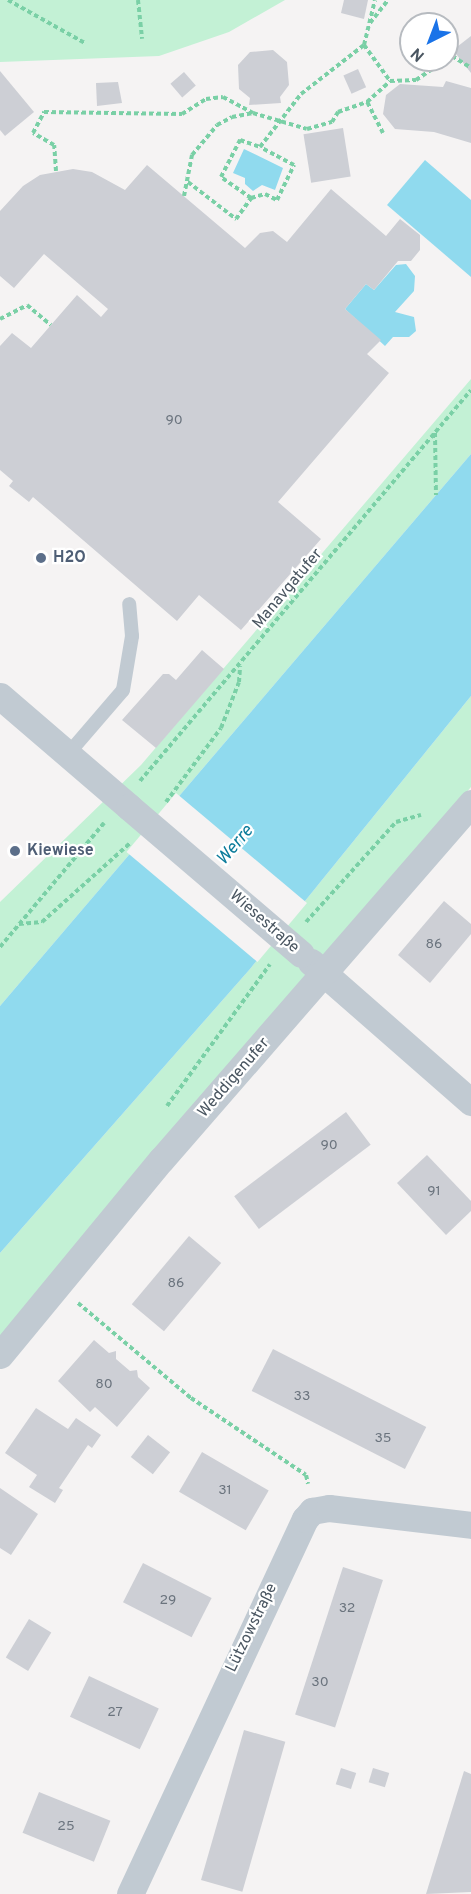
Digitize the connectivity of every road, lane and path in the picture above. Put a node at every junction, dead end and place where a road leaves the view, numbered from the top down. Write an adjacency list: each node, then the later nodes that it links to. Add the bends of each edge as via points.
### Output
1 (8, 0): 7 (path)
2 (138, 0): 6 (path)
3 (375, 0): 5 (path)
4 (387, 0): 5 (path)
5 (368, 26): 8 (path)
6 (142, 39)
7 (85, 42)
8 (363, 45): 10 (path); 13 (path, via 317,86 301,94)
9 (428, 72): 10 (path, via 416,80)
10 (390, 81): 11 (path)
11 (367, 102): 13 (path, via 346,108 332,122 315,127); 14 (path)
12 (253, 113): 13 (path); 16 (path, via 223,97 206,99 182,114 44,112 33,133 54,145); 17 (path, via 217,125 192,155)
13 (278, 120): 15 (path)
14 (384, 133)
15 (260, 147): 19 (path, via 240,140 221,177); 19 (path, via 294,165 277,200 265,194)
16 (56, 171)
17 (188, 182): 18 (path); 19 (path, via 236,219)
18 (184, 196)
19 (251, 198)
20 (0, 319): 21 (path, via 27,305)
21 (51, 325)
22 (471, 390): 23 (path, Manavgatufer)
23 (435, 431): 24 (path); 29 (path, Manavgatufer)
24 (436, 495)
25 (129, 604): 27 (lane, via 132,636 123,690)
26 (0, 696): 27 (street, Wiesestraße)
27 (68, 754): 29 (street, Wiesestraße)
28 (471, 803): 31 (street, Weddigenufer)
29 (126, 804): 30 (path, Manavgatufer); 31 (street, Wiesestraße, bridge)
30 (0, 947)
31 (325, 974): 32 (street, Wiesestraße); 33 (street, Weddigenufer)
32 (471, 1102)
33 (56, 1284): 34 (street, Weddigenufer); 35 (path, via 191,1398 306,1475)
34 (0, 1355)
35 (312, 1511): 36 (street, via 329,1508); 37 (street, Lützowstraße, via 304,1519 227,1680)
36 (471, 1525)
37 (130, 1894)

